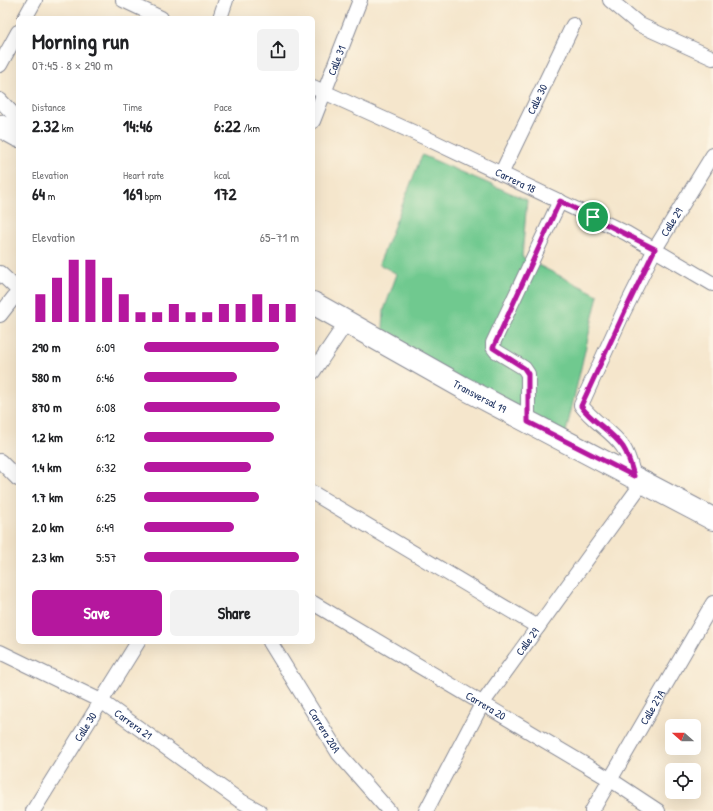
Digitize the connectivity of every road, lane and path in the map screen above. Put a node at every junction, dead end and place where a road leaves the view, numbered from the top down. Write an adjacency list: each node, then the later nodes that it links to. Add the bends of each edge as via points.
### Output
1 (35, 0): 6 (street)
2 (123, 0): 7 (street)
3 (226, 0): 8 (street)
4 (360, 0): 13 (street, Calle 31)
5 (610, 0): 11 (street, via 640,25)
6 (26, 16)
7 (158, 16)
8 (221, 16)
9 (573, 25): 20 (street, Calle 30)
10 (16, 36): 12 (street)
11 (713, 58)
12 (0, 65)
13 (319, 89): 15 (street, Calle 31); 20 (street, Carrera 18)
14 (0, 100): 16 (street)
15 (315, 110)
16 (16, 117)
17 (0, 126): 18 (main road)
18 (16, 135)
19 (713, 155): 22 (street, Calle 29)
20 (501, 174): 21 (street, Carrera 18)
21 (560, 201): 22 (street, Carrera 18); 31 (street, via 493,348 524,368 528,374)
22 (655, 249): 24 (street, Carrera 18); 34 (street, Calle 29, via 581,406 623,446)
23 (0, 273): 25 (street)
24 (713, 284)
25 (16, 289)
26 (16, 294): 28 (street)
27 (315, 304): 29 (main road, Transversal 19)
28 (0, 315)
29 (346, 323): 30 (street); 31 (main road, Transversal 19)
30 (315, 369)
31 (528, 422): 34 (main road, Transversal 19)
32 (0, 461): 33 (street)
33 (16, 477)
34 (638, 479): 36 (main road, Transversal 19); 39 (street, Calle 29)
35 (315, 493): 39 (street)
36 (712, 518)
37 (713, 603): 45 (street, Calle 27A)
38 (315, 604): 44 (street, Carrera 20)
39 (538, 627): 44 (street, Calle 29)
40 (137, 644): 43 (street, Calle 30)
41 (271, 644): 48 (street, Carrera 20A, via 339,754)
42 (0, 652): 43 (street, Carrera 21)
43 (101, 701): 46 (street, Calle 30); 47 (street, Carrera 21, via 239,800)
44 (482, 704): 45 (street, Carrera 20); 49 (street, Calle 29)
45 (611, 780): 50 (street, Calle 27A); 51 (street, Carrera 20)
46 (33, 811)
47 (259, 811)
48 (389, 811)
49 (426, 811)
50 (592, 811)
51 (658, 811)

